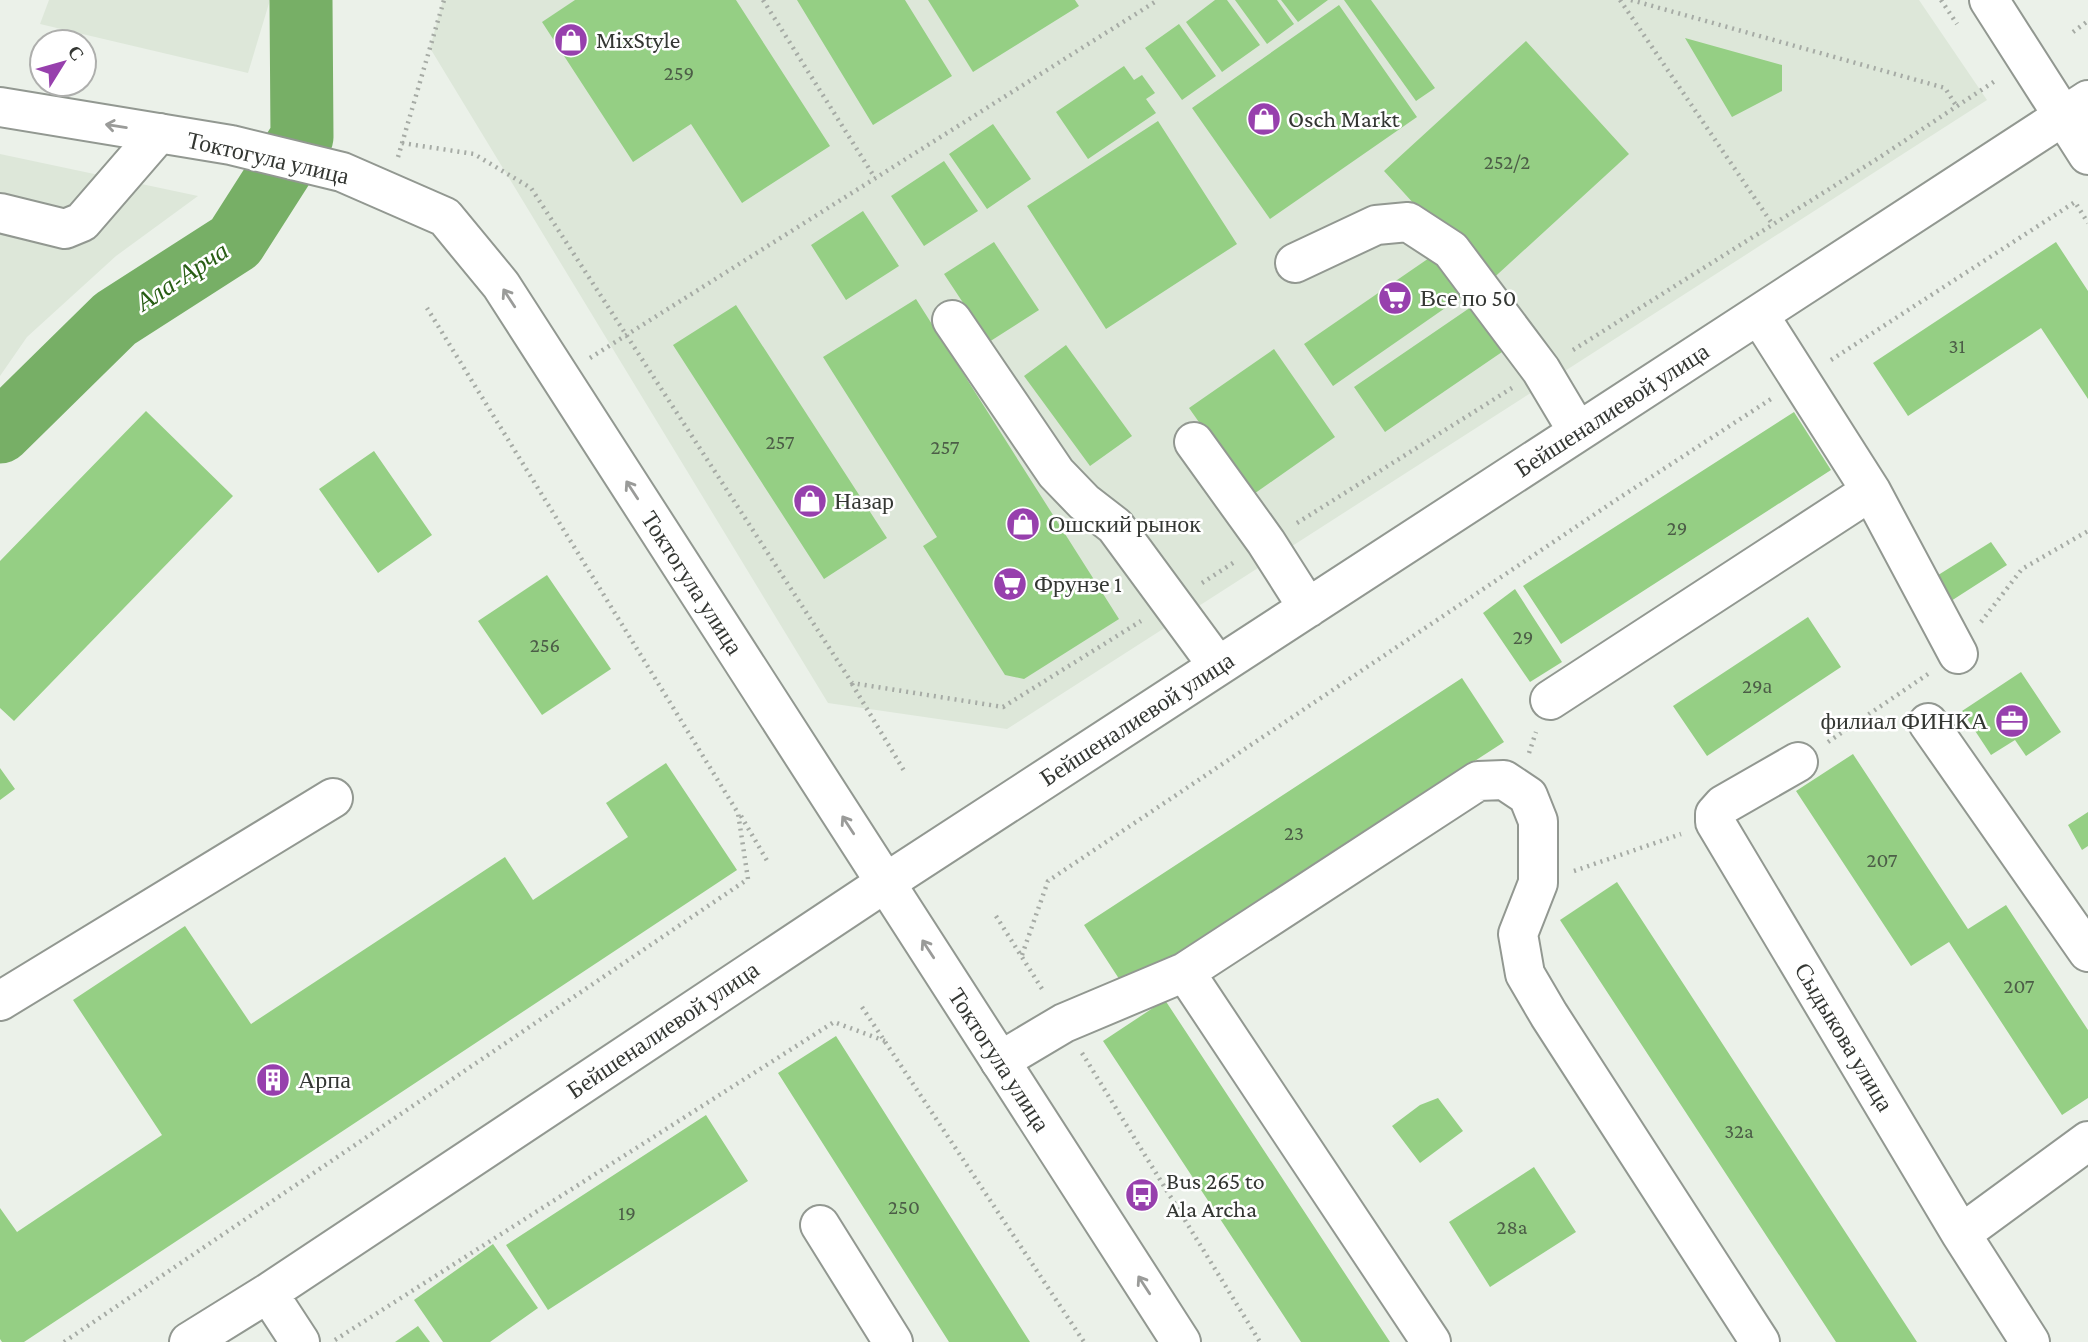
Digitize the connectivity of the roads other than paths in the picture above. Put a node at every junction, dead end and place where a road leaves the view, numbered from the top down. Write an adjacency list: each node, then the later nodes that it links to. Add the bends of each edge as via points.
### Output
1 (1989, 0): 3 (street)
2 (0, 107): 4 (street, Токтогула улица, one-way to 2)
3 (2075, 109): 5 (street); 8 (street, Бейшеналиевой улица)
4 (159, 133): 6 (street, via 82,222 65,229); 20 (street, Токтогула улица, one-way to 4, via 501,285 445,217 342,172)
5 (2088, 155)
6 (0, 213)
7 (1295, 263): 10 (street, via 1376,225 1408,222 1451,250 1541,370)
8 (1759, 315): 10 (street, Бейшеналиевой улица); 12 (street)
9 (952, 320): 15 (street, via 1056,473 1115,526)
10 (1578, 432): 13 (street, Бейшеналиевой улица)
11 (1194, 442): 13 (street)
12 (1871, 491): 14 (street); 16 (street)
13 (1308, 608): 15 (street, Бейшеналиевой улица)
14 (1958, 654)
15 (1219, 666): 20 (street, Бейшеналиевой улица)
16 (1550, 700)
17 (1927, 723): 21 (street)
18 (1798, 762): 27 (street, Сыдыкова улица, via 1723,805 1715,822)
19 (333, 798): 23 (street)
20 (885, 883): 24 (street, Токтогула улица, one-way to 20); 28 (street, Бейшеналиевой улица)
21 (2088, 952)
22 (1185, 972): 24 (street, via 1064,1023); 33 (street); 34 (street, via 1478,781 1504,780 1528,796 1538,821 1538,883 1518,934 1525,974)
23 (0, 1000)
24 (1000, 1061): 32 (street, Токтогула улица, one-way to 24)
25 (2088, 1141): 27 (street)
26 (820, 1224): 31 (street)
27 (1961, 1234): 35 (street, Сыдыкова улица)
28 (268, 1293): 29 (street, Бейшеналиевой улица); 30 (street)
29 (189, 1342)
30 (300, 1342)
31 (893, 1342)
32 (1181, 1342)
33 (1431, 1342)
34 (1760, 1342)
35 (2029, 1342)

